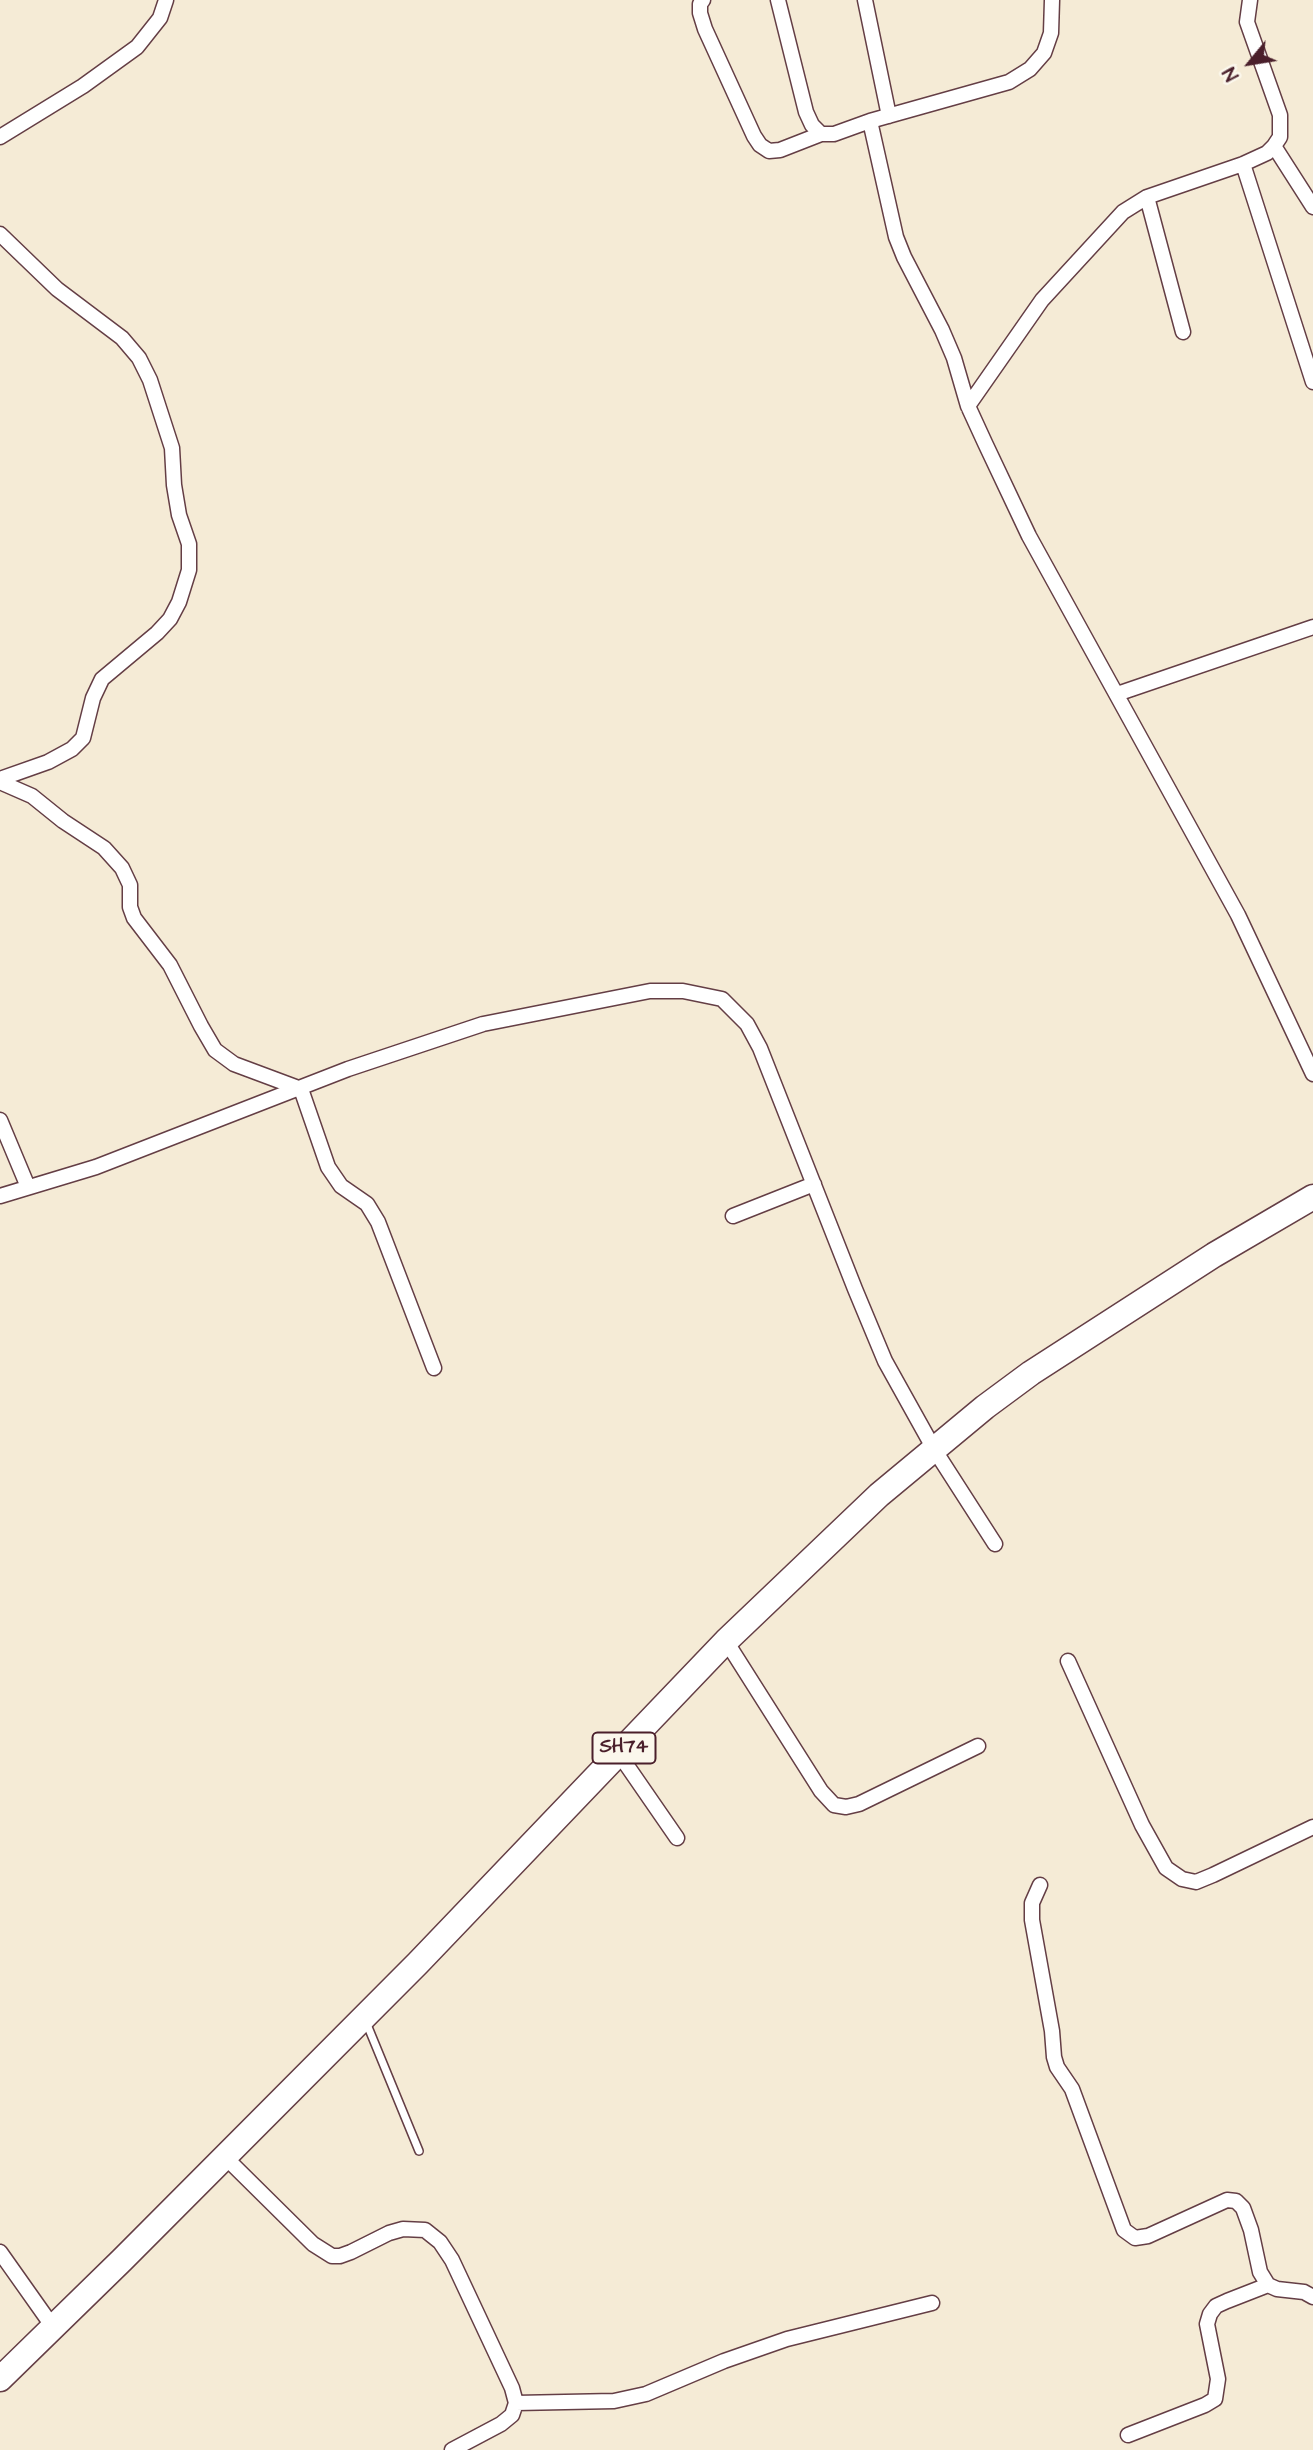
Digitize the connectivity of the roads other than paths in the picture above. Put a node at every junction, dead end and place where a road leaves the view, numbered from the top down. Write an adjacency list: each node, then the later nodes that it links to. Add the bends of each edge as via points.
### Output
1 (166, 0): 10 (street, via 155,26 137,47)
2 (703, 0): 9 (street, via 705,29 760,145 780,150)
3 (778, 0): 9 (street, via 806,112)
4 (865, 0): 7 (street)
5 (1052, 0): 7 (street, via 1051,33 1044,53 1030,69 1009,82)
6 (1250, 0): 11 (street, via 1247,22 1280,115 1280,137)
7 (889, 116): 8 (street)
8 (870, 121): 9 (street); 18 (street, via 897,237 942,330)
9 (821, 134)
10 (0, 138)
11 (1275, 146): 12 (street); 14 (street)
12 (1243, 164): 13 (street); 17 (street)
13 (1147, 197): 16 (street); 18 (street, via 1123,212 1042,300)
14 (1313, 207)
15 (0, 234): 21 (street, via 57,289 122,338 139,358 172,448 179,515 189,544 189,570 170,619 102,679 83,737 48,762)
16 (1183, 332)
17 (1313, 382)
18 (968, 405): 20 (street, via 1030,536)
19 (1313, 627): 20 (street)
20 (1117, 694): 22 (street, via 1238,915)
21 (0, 780): 23 (street, via 32,796 104,848 122,868 130,886 134,918 170,965 215,1049 234,1063)
22 (1313, 1074)
23 (301, 1089): 25 (street, via 483,1024 650,991 683,991 722,999 747,1024); 26 (street, via 96,1167); 30 (street, via 328,1167 341,1186 367,1204 378,1222)
24 (0, 1120): 26 (street)
25 (814, 1184): 29 (street); 31 (street, via 885,1361)
26 (28, 1187): 27 (street)
27 (0, 1196)
28 (1313, 1197): 31 (highway, SH74, via 1090,1334)
29 (733, 1216)
30 (434, 1368)
31 (934, 1449): 32 (street); 33 (highway, SH74, via 828,1542)
32 (995, 1544)
33 (726, 1641): 35 (street, via 834,1805 859,1804); 36 (highway, SH74)
34 (1069, 1661): 37 (street, via 1147,1835 1166,1868 1182,1880 1196,1882)
35 (978, 1746)
36 (619, 1754): 38 (street); 40 (highway, SH74)
37 (1313, 1827)
38 (677, 1838)
39 (1040, 1885): 44 (street, via 1031,1920 1054,2057 1072,2089 1124,2230 1135,2238 1148,2236 1227,2200 1236,2201 1243,2208 1260,2272)
40 (363, 2016): 41 (lane); 42 (highway, SH74)
41 (419, 2151)
42 (224, 2156): 47 (highway, SH74); 49 (street, via 313,2244 331,2256 403,2229 433,2235 452,2260)
43 (0, 2252): 47 (street)
44 (1268, 2285): 45 (street); 50 (street, via 1216,2306 1210,2314 1207,2324 1217,2379 1215,2399)
45 (1313, 2297)
46 (932, 2303): 49 (street, via 787,2339 646,2394 614,2401)
47 (52, 2327): 48 (highway, SH74)
48 (0, 2379)
49 (516, 2403): 51 (street, via 512,2415 501,2424)
50 (1128, 2435)
51 (452, 2450)

